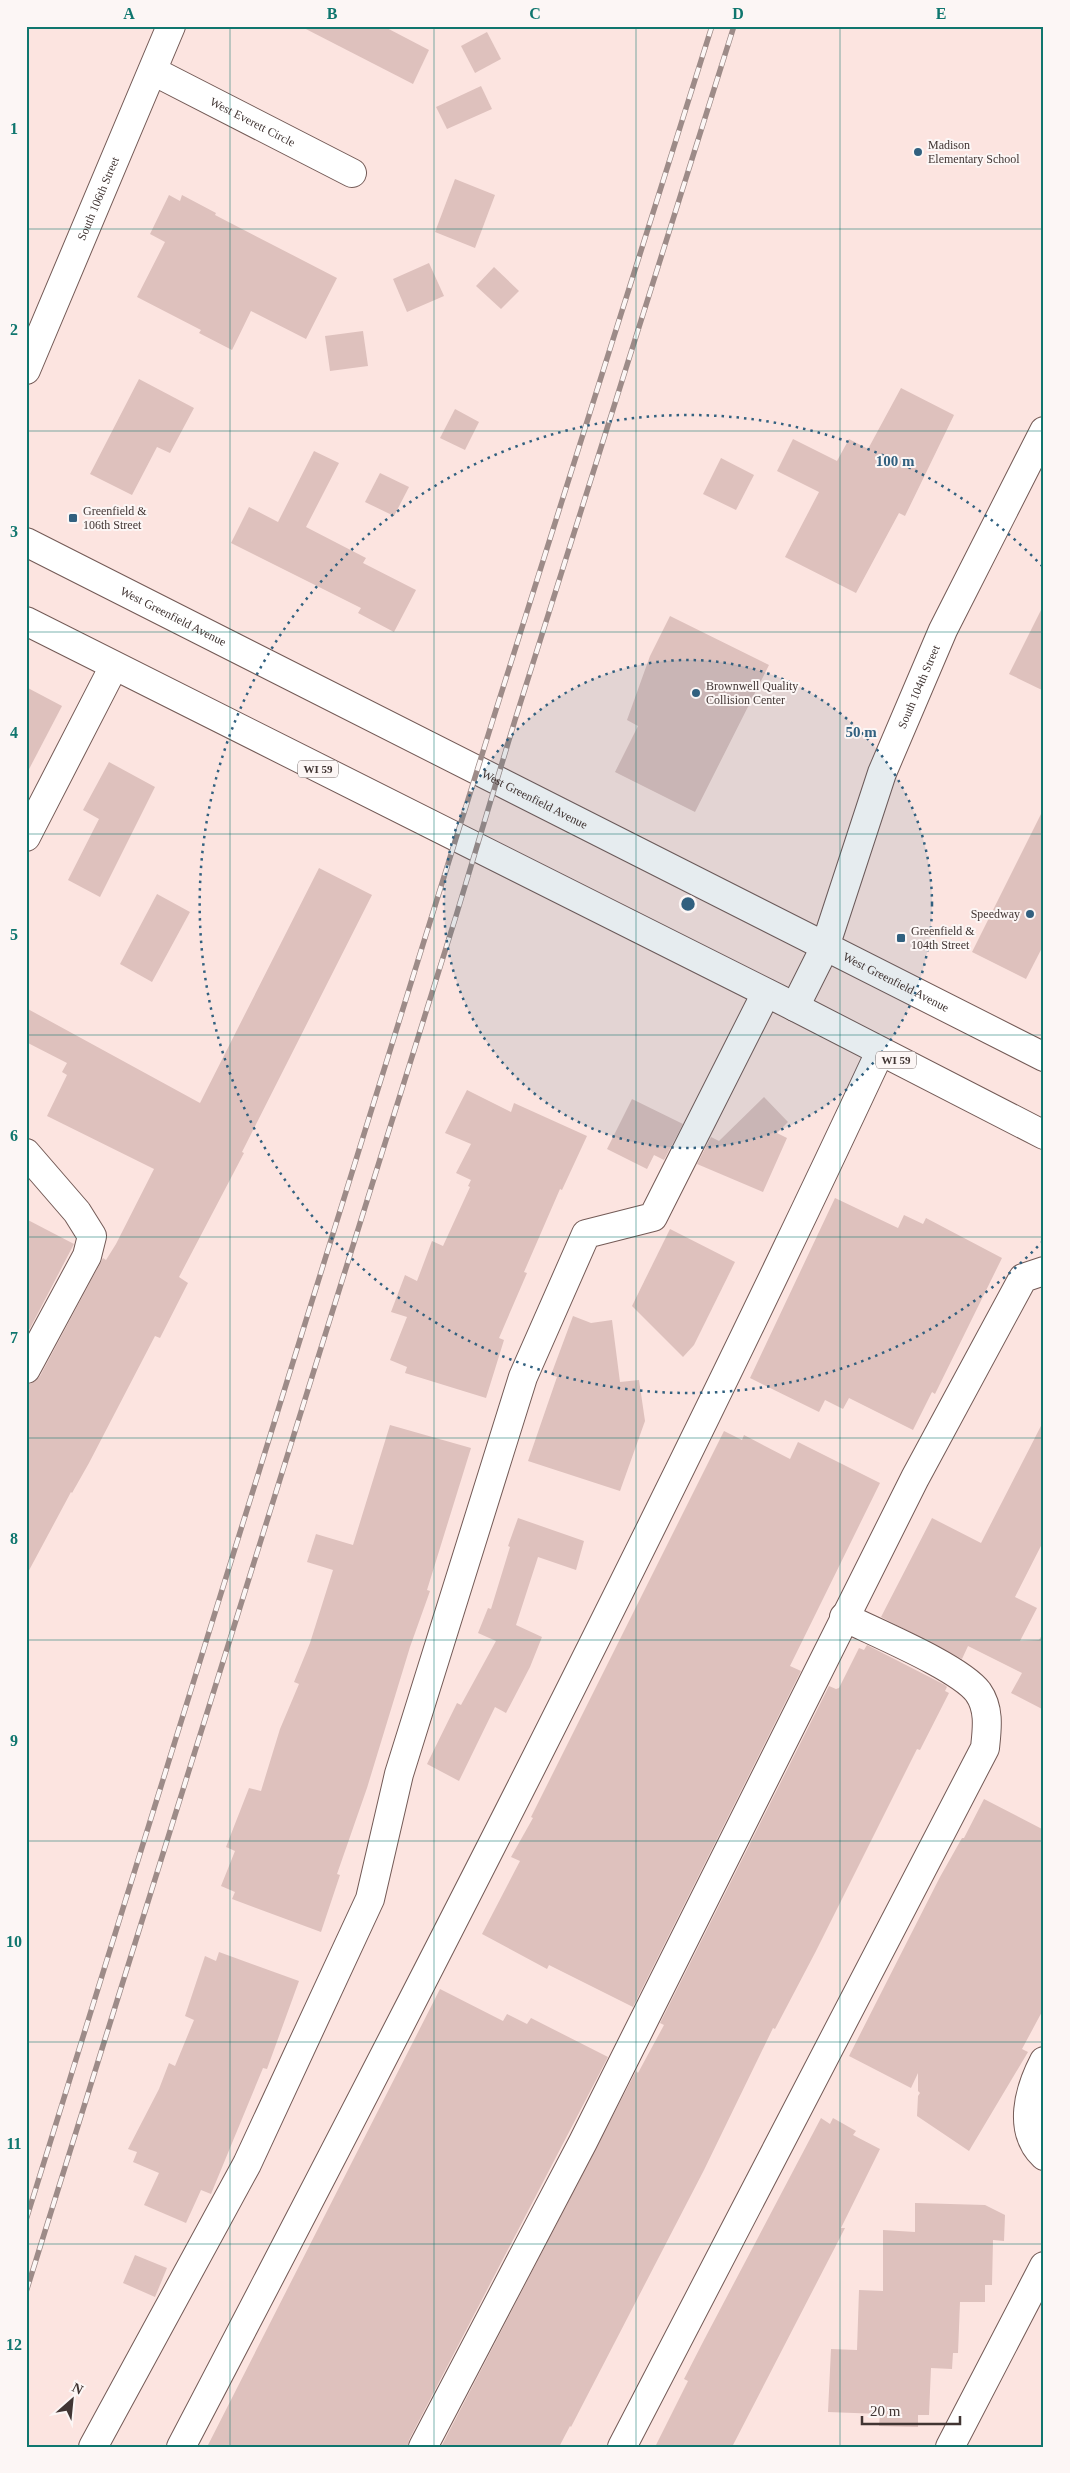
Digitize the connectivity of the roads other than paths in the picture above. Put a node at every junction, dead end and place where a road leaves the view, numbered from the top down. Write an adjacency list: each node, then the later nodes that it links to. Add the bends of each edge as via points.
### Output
1 (171, 26): 2 (street, South 106th Street)
2 (153, 71): 3 (street, West Everett Circle); 4 (street, South 106th Street)
3 (352, 173)
4 (26, 370)
5 (1044, 431): 10 (street, South 104th Street, via 943,630 908,709 882,773)
6 (26, 542): 10 (street, West Greenfield Avenue)
7 (26, 621): 8 (street, WI 59)
8 (114, 666): 9 (street); 11 (street, WI 59)
9 (26, 837)
10 (825, 947): 12 (street, South 104th Street); 14 (street, West Greenfield Avenue)
11 (766, 993): 12 (street, WI 59); 23 (street, via 653,1217 586,1234 523,1377 399,1774 370,1899 247,2164)
12 (795, 1007): 13 (street, WI 59)
13 (880, 1052): 15 (street, WI 59); 24 (street, via 722,1386 451,1927)
14 (1044, 1057)
15 (1044, 1135)
16 (26, 1153): 18 (street, via 77,1212 92,1236 87,1256)
17 (1044, 1271): 19 (street, via 1023,1278)
18 (26, 1369)
19 (844, 1617): 25 (street, via 583,2142); 26 (street, via 960,1675 978,1693 988,1720 985,1748)
20 (1044, 2061): 21 (street, via 1028,2102 1028,2126)
21 (1044, 2156)
22 (1044, 2266): 27 (street)
23 (93, 2447)
24 (181, 2447)
25 (423, 2447)
26 (622, 2447)
27 (950, 2447)

